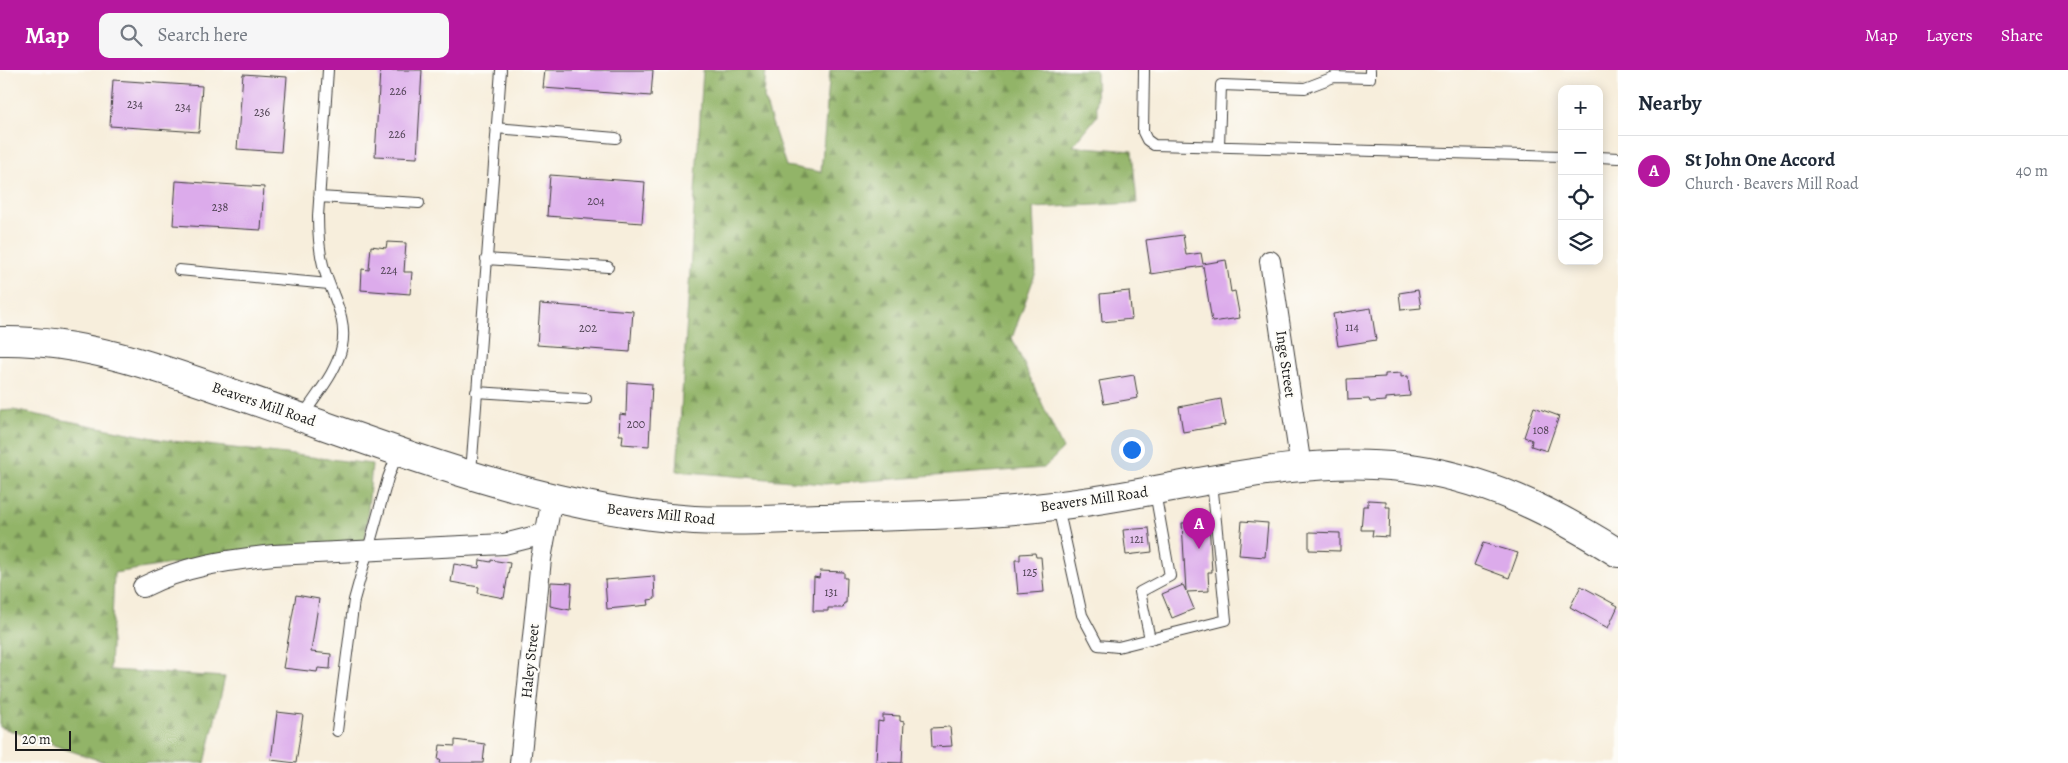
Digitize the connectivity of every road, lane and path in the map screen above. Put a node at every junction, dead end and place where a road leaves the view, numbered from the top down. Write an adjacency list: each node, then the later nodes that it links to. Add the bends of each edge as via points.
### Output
1 (328, 70): 11 (lane)
2 (501, 70): 5 (lane)
3 (1144, 70): 7 (lane, via 1143,132 1147,140 1154,144)
4 (1370, 70): 7 (lane, via 1370,78 1334,77 1305,88 1221,85)
5 (496, 128): 6 (lane); 13 (lane)
6 (616, 138)
7 (1219, 146): 8 (lane)
8 (1558, 156)
9 (1603, 158): 10 (lane)
10 (1618, 158)
11 (319, 196): 12 (lane); 17 (lane, via 318,238)
12 (419, 203)
13 (486, 259): 15 (lane); 19 (lane)
14 (1270, 261): 23 (street, Inge Street)
15 (608, 267)
16 (179, 270): 17 (lane)
17 (329, 284): 21 (lane, via 339,304 342,346 336,364)
18 (0, 341): 21 (street, Beavers Mill Road, via 57,344 98,351)
19 (476, 392): 20 (lane); 24 (lane)
20 (586, 399)
21 (302, 417): 22 (street, Beavers Mill Road)
22 (399, 450): 24 (street, Beavers Mill Road); 30 (lane)
23 (1301, 467): 25 (street, Beavers Mill Road); 31 (street, Beavers Mill Road, via 1400,467 1471,481 1513,495 1553,514)
24 (470, 474): 27 (street, Beavers Mill Road)
25 (1212, 481): 26 (street, Beavers Mill Road); 33 (lane, via 1226,620)
26 (1155, 491): 28 (street, Beavers Mill Road); 33 (lane, via 1170,576 1140,592)
27 (552, 498): 28 (street, Beavers Mill Road, via 613,510 699,520 874,517); 29 (street)
28 (1058, 506): 33 (lane, via 1082,615 1098,645 1118,648)
29 (544, 534): 30 (street, via 504,544); 35 (street, Haley Street)
30 (368, 550): 32 (street, via 236,559 186,569); 34 (lane, via 354,600)
31 (1618, 553)
32 (143, 587)
33 (1150, 639)
34 (337, 731)
35 (520, 763)

